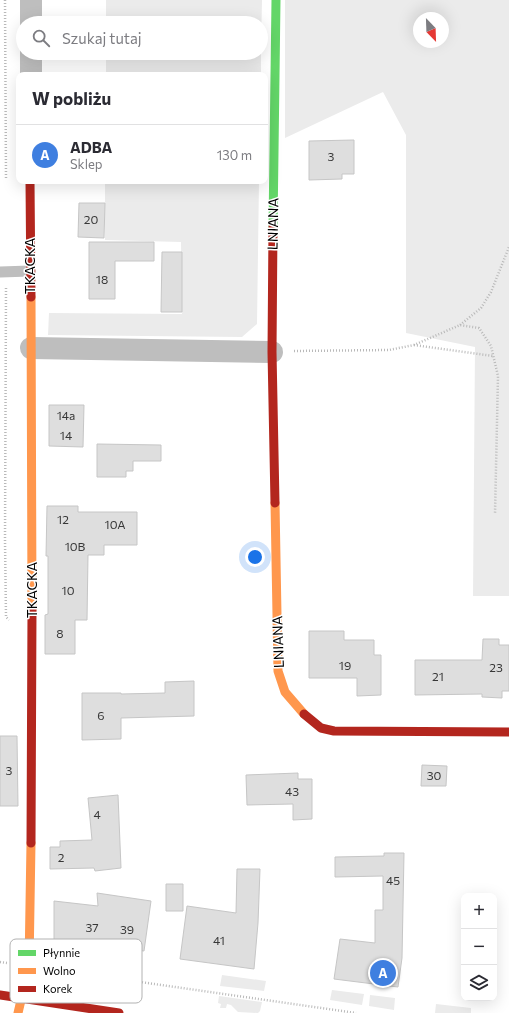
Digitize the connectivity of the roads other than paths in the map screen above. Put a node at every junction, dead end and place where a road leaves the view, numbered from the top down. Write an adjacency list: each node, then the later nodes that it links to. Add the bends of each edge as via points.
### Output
1 (31, 0): 3 (street)
2 (276, 0): 10 (street, LNIANA)
3 (31, 16)
4 (31, 60): 5 (street)
5 (31, 72)
6 (30, 184): 7 (street, TKACKA)
7 (30, 271): 8 (lane); 9 (street, TKACKA)
8 (0, 272)
9 (31, 348): 10 (street); 12 (street, TKACKA)
10 (272, 352): 11 (street, LNIANA, via 278,671 285,692 306,716 321,728 334,731)
11 (509, 732)
12 (30, 939)
13 (0, 995): 14 (street)
14 (10, 996)
15 (20, 1003): 17 (street, TKACKA)
16 (54, 1003): 18 (street)
17 (18, 1013)
18 (119, 1013)

